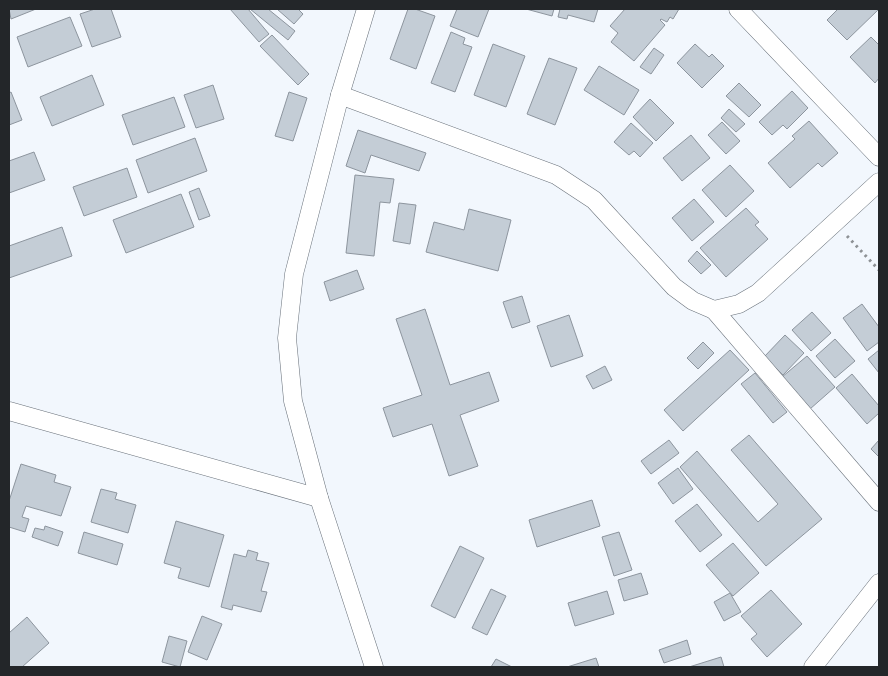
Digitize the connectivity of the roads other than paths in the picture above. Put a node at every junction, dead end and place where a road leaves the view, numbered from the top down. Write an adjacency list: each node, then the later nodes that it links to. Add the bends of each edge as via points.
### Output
1 (366, 9): 3 (street)
2 (738, 9): 4 (street)
3 (340, 95): 6 (street, via 556,175 594,200 674,287 693,301); 8 (street, via 294,274 287,338 293,402)
4 (879, 157)
5 (879, 182): 6 (street, via 758,293 739,304)
6 (714, 310): 9 (street)
7 (9, 411): 8 (street)
8 (319, 498): 11 (street)
9 (879, 502)
10 (879, 583): 12 (street)
11 (374, 667)
12 (812, 667)

